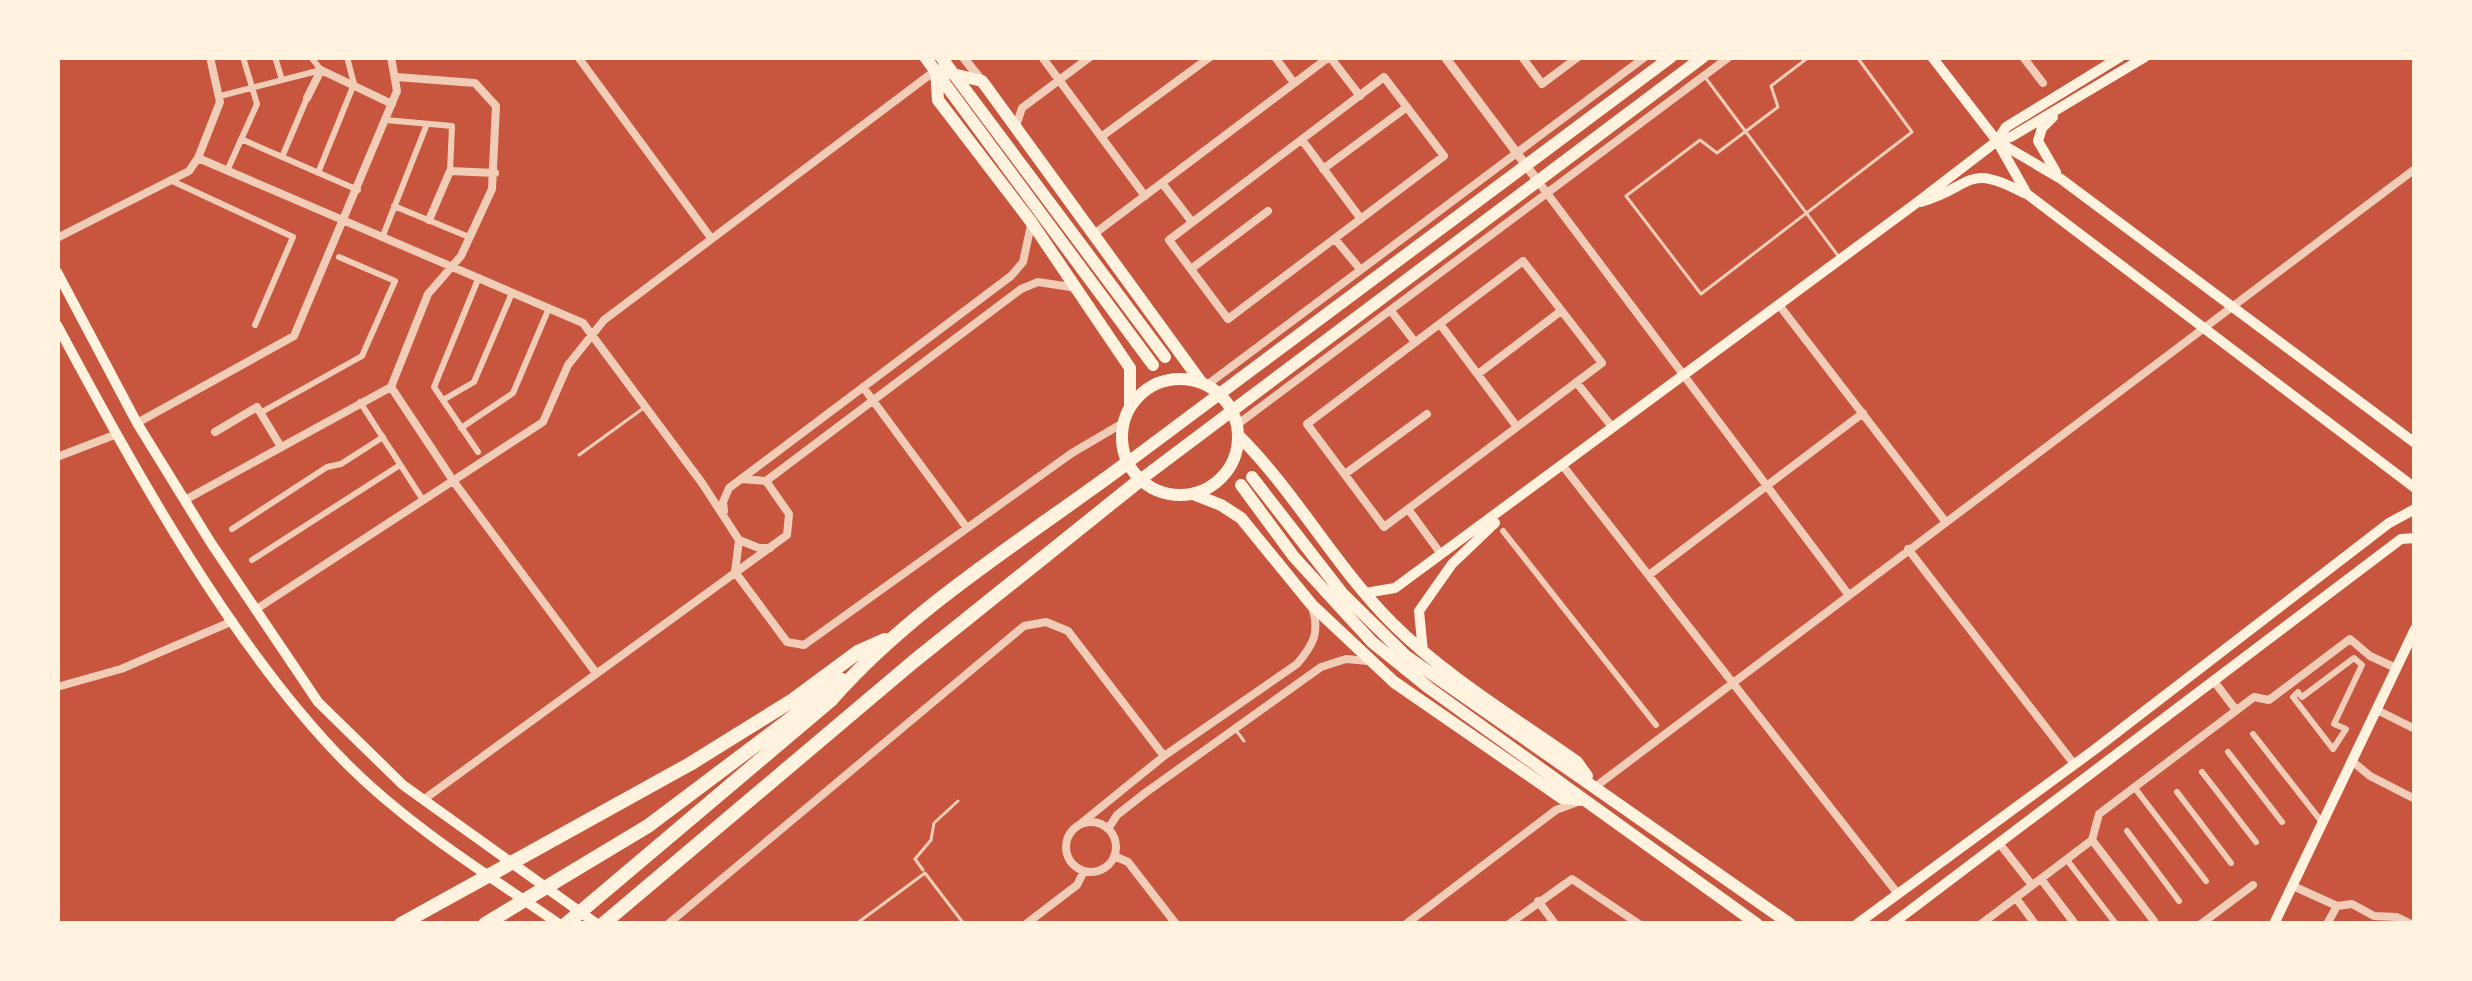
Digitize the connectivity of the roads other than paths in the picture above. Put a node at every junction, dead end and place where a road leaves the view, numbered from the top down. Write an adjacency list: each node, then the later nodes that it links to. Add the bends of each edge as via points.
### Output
1 (209, 57): 40 (street)
2 (243, 57): 39 (street)
3 (275, 57): 33 (street)
4 (311, 57): 29 (street)
5 (347, 57): 38 (street)
6 (391, 57): 32 (street)
7 (578, 57): 85 (street)
8 (926, 57): 28 (main road)
9 (964, 57): 35 (street)
10 (1042, 57): 34 (street)
11 (1090, 57): 34 (street)
12 (1210, 57): 50 (street)
13 (1275, 57): 36 (street)
14 (1329, 57): 36 (street); 41 (street)
15 (1445, 57): 54 (street)
16 (1522, 57): 17 (street, via 1542,84)
17 (1578, 57)
18 (1645, 57): 54 (street)
19 (1671, 57): 57 (main road)
20 (1703, 57): 65 (main road)
21 (1729, 57): 31 (street)
22 (1809, 57): 48 (lane, via 1772,86 1778,107)
23 (1857, 57): 75 (lane, via 1912,132)
24 (1932, 57): 53 (main road)
25 (2023, 57): 37 (street)
26 (2120, 57): 53 (main road, via 2020,118)
27 (2145, 57): 45 (main road)
28 (938, 64): 30 (main road); 30 (main road, via 1159,361); 79 (main road, via 938,100); 85 (street)
29 (321, 70): 33 (street); 38 (street); 42 (street)
30 (952, 71): 35 (main road)
31 (1704, 75): 48 (lane); 69 (street)
32 (396, 76): 43 (street); 63 (street, via 475,83 496,106)
33 (282, 80): 39 (street)
34 (1059, 80): 49 (street, via 1022,108); 50 (street)
35 (982, 81): 49 (main road)
36 (1294, 83): 67 (street)
37 (2043, 83)
38 (354, 84): 43 (street); 62 (street)
39 (252, 88): 40 (street); 51 (street, via 256,104)
40 (220, 96): 56 (street)
41 (1360, 96): 44 (street, via 1384,77); 52 (street)
42 (307, 98): 55 (street)
43 (392, 104): 46 (street)
44 (1407, 107): 58 (street); 76 (street, via 1444,156)
45 (2062, 107): 53 (main road); 64 (main road, via 2038,142)
46 (386, 120): 47 (street); 68 (street)
47 (427, 124): 60 (street, via 452,126); 73 (street)
48 (1746, 131): 75 (lane); 75 (lane, via 1717,153 1700,140 1626,196 1701,294)
49 (1021, 136): 81 (main road)
50 (1101, 137): 71 (street)
51 (241, 139): 55 (street); 61 (street)
52 (1302, 140): 58 (street); 80 (street)
53 (1997, 141): 64 (main road); 70 (main road); 72 (main road)
54 (1516, 151): 57 (street); 91 (street)
55 (282, 157): 62 (street)
56 (198, 158): 61 (street); 66 (street)
57 (1526, 165): 65 (street); 112 (main road)
58 (1323, 169): 76 (street)
59 (2415, 169): 97 (street)
60 (450, 171): 63 (street); 77 (street)
61 (226, 172): 78 (street)
62 (318, 172): 68 (street)
63 (495, 173): 84 (street)
64 (2061, 179): 97 (main road)
65 (1537, 180): 69 (street); 123 (main road)
66 (170, 181): 82 (street); 103 (street, via 293,237)
67 (1162, 183): 71 (street); 80 (street)
68 (358, 190): 78 (street)
69 (1546, 194): 99 (street); 108 (street)
70 (2027, 194): 72 (main road, via 1981,176); 104 (main road)
71 (1145, 196): 81 (street)
72 (1915, 204): 88 (main road)
73 (394, 206): 77 (street); 83 (street)
74 (1268, 211): 90 (street)
75 (1807, 213): 88 (lane)
76 (1361, 219): 86 (street)
77 (429, 220): 84 (street)
78 (344, 222): 83 (street); 121 (street, via 294,336)
79 (1032, 223): 94 (main road); 111 (street, via 1011,276)
80 (1192, 223): 90 (street, via 1169,240)
81 (1094, 234): 112 (main road)
82 (57, 238)
83 (382, 238): 89 (street)
84 (471, 238): 89 (street)
85 (711, 238): 105 (street)
86 (1335, 238): 90 (street, via 1228,319); 91 (street)
87 (339, 257): 118 (street, via 394,281 362,356)
88 (1841, 259): 96 (main road)
89 (450, 266): 93 (street); 110 (street, via 428,293)
90 (1190, 269)
91 (1360, 269): 112 (street)
92 (57, 272): 121 (main road)
93 (479, 278): 95 (street); 113 (street, via 434,387)
94 (1077, 288): 114 (street, via 1044,282 1021,289); 117 (main road, via 1130,368)
95 (512, 293): 98 (street); 113 (street, via 474,382)
96 (1779, 305): 108 (main road); 119 (street)
97 (2233, 306): 104 (street); 130 (main road)
98 (549, 308): 105 (street); 125 (street, via 513,393)
99 (1391, 310): 106 (street); 123 (street)
100 (1561, 311): 101 (street, via 1523,261); 107 (street); 109 (street, via 1602,363)
101 (1440, 324): 106 (street); 107 (street)
102 (57, 325): 128 (main road)
103 (255, 326)
104 (2206, 326): 146 (main road); 154 (street)
105 (592, 334): 116 (street); 142 (street, via 543,422)
106 (1415, 342): 138 (street, via 1307,424)
107 (1478, 374): 124 (street)
108 (1685, 375): 126 (main road); 144 (street)
109 (1576, 382): 124 (street); 126 (street)
110 (391, 387): 115 (street); 142 (street)
111 (863, 387): 114 (street); 139 (street)
112 (1209, 387): 117 (main road, via 1164,381); 123 (main road); 135 (main road)
113 (443, 400): 125 (street)
114 (873, 400): 141 (street); 155 (street)
115 (360, 402): 129 (street); 131 (street)
116 (646, 406): 133 (lane); 143 (street)
117 (1130, 407): 122 (main road)
118 (260, 413): 127 (street, via 257,407); 131 (street)
119 (1863, 413): 144 (street); 154 (street)
120 (1427, 414): 138 (street)
121 (137, 423): 148 (main road)
122 (1123, 423): 135 (main road); 155 (street)
123 (1236, 424): 140 (main road); 147 (main road, via 1227,472); 166 (main road)
124 (1517, 427): 151 (street)
125 (461, 428): 132 (street)
126 (1613, 428): 137 (main road)
127 (215, 432)
128 (117, 434): 134 (street); 170 (main road)
129 (382, 437): 136 (street); 156 (street)
130 (2415, 443)
131 (280, 447): 148 (street)
132 (478, 452)
133 (579, 454)
134 (57, 457)
135 (1127, 463): 140 (main road); 172 (highway)
136 (400, 465): 150 (street); 163 (street)
137 (1563, 466): 149 (main road); 165 (street)
138 (1345, 474): 151 (street, via 1384,527)
139 (741, 479): 141 (street); 145 (street)
140 (1140, 480): 147 (main road, via 1160,492); 235 (highway)
141 (766, 481): 160 (street, via 791,523)
142 (454, 482): 150 (street); 178 (street)
143 (702, 483): 145 (street); 153 (street)
144 (1766, 485): 165 (street); 167 (street)
145 (730, 488): 153 (street)
146 (2415, 488)
147 (1193, 494): 168 (main road, via 1241,518)
148 (185, 500): 169 (main road)
149 (1516, 501): 162 (main road); 174 (main road, via 1452,564 1419,611)
150 (424, 502): 169 (street)
151 (1408, 509): 162 (street)
152 (2415, 509): 195 (main road)
153 (725, 519): 159 (street)
154 (1945, 521): 161 (street)
155 (967, 528): 164 (street, via 804,645 787,642)
156 (232, 529)
157 (1503, 531): 186 (street)
158 (2415, 538): 180 (main road, via 2401,539)
159 (739, 540): 160 (street); 164 (street)
160 (770, 548): 164 (street)
161 (1908, 549): 167 (street); 195 (street)
162 (1441, 554): 166 (main road, via 1395,588)
163 (252, 560)
164 (735, 572): 178 (street)
165 (1649, 575): 181 (street)
166 (1365, 593): 174 (main road)
167 (1848, 594): 181 (street)
168 (1312, 605): 175 (main road); 179 (street, via 1312,646)
169 (255, 610): 170 (main road); 201 (main road, via 319,702)
170 (233, 621): 182 (street); 204 (main road, via 305,719)
171 (2415, 629): 173 (main road)
172 (901, 632): 177 (highway); 233 (highway, via 549,845)
173 (2410, 651): 176 (main road)
174 (1424, 652): 197 (main road, via 1577,762)
175 (1372, 662): 183 (street, via 1337,661); 203 (main road, via 1562,798)
176 (2396, 668): 184 (street, via 2350,639 2269,700 2254,697); 185 (main road)
177 (856, 671): 232 (highway, via 648,826); 234 (highway)
178 (596, 673): 201 (street)
179 (1278, 677): 183 (street); 193 (street)
180 (2213, 680): 184 (street); 211 (main road)
181 (1732, 682): 197 (street); 222 (street)
182 (57, 687)
183 (1281, 697): 187 (street)
184 (2236, 710): 198 (street)
185 (2377, 710): 188 (street); 194 (main road)
186 (1656, 725)
187 (1235, 729): 190 (lane); 208 (street)
188 (2415, 729)
189 (2253, 734): 206 (street)
190 (1244, 741)
191 (2333, 749): 191 (street, via 2345,729 2333,724 2362,665 2354,658 2293,697)
192 (2228, 752): 205 (street)
193 (1164, 756): 207 (street); 236 (street, via 1068,631 1046,622 1024,626)
194 (2352, 761): 200 (street); 206 (main road)
195 (2074, 764): 222 (main road)
196 (2202, 772): 212 (street)
197 (1595, 787): 203 (main road); 203 (main road, via 1380,632 1246,481 1306,571 1372,642); 246 (main road)
198 (2134, 788): 210 (street, via 2099,814); 218 (street)
199 (2177, 792): 215 (street)
200 (2415, 799)
201 (422, 800): 204 (main road); 235 (main road)
202 (958, 801): 217 (lane, via 934,823 915,859)
203 (1583, 801): 227 (street, via 1556,810); 245 (main road)
204 (406, 815): 234 (main road)
205 (2282, 822)
206 (2323, 823): 221 (main road)
207 (1079, 825): 208 (street); 216 (street, via 1066,849)
208 (1108, 829): 213 (street)
209 (2127, 831): 224 (street)
210 (2092, 840): 214 (street); 230 (street)
211 (1998, 842): 219 (street); 248 (main road)
212 (2256, 842)
213 (1114, 856): 216 (street); 240 (street, via 1128,862)
214 (2067, 859): 219 (street); 251 (street)
215 (2231, 863)
216 (1084, 871): 239 (street)
217 (925, 873): 237 (lane); 238 (lane)
218 (2206, 880)
219 (2037, 882): 223 (street); 250 (street)
220 (2253, 885): 231 (street)
221 (2293, 886): 226 (street); 252 (main road)
222 (1898, 894): 247 (main road)
223 (2016, 898): 229 (street); 249 (street)
224 (2179, 901)
225 (1538, 902): 242 (street); 243 (street); 244 (street, via 1572,879)
226 (2337, 905): 228 (street); 253 (street)
227 (1417, 920): 241 (street)
228 (2384, 921): 254 (street)
229 (1989, 922)
230 (2154, 922)
231 (2208, 922)
232 (488, 923)
233 (401, 924)
234 (562, 924)
235 (600, 924)
236 (668, 924)
237 (856, 924)
238 (964, 924)
239 (1026, 924)
240 (1176, 924)
241 (1406, 924)
242 (1509, 924)
243 (1555, 924)
244 (1639, 924)
245 (1757, 924)
246 (1790, 924)
247 (1857, 924)
248 (1892, 924)
249 (2036, 924)
250 (2074, 924)
251 (2116, 924)
252 (2274, 924)
253 (2327, 924)
254 (2411, 924)

